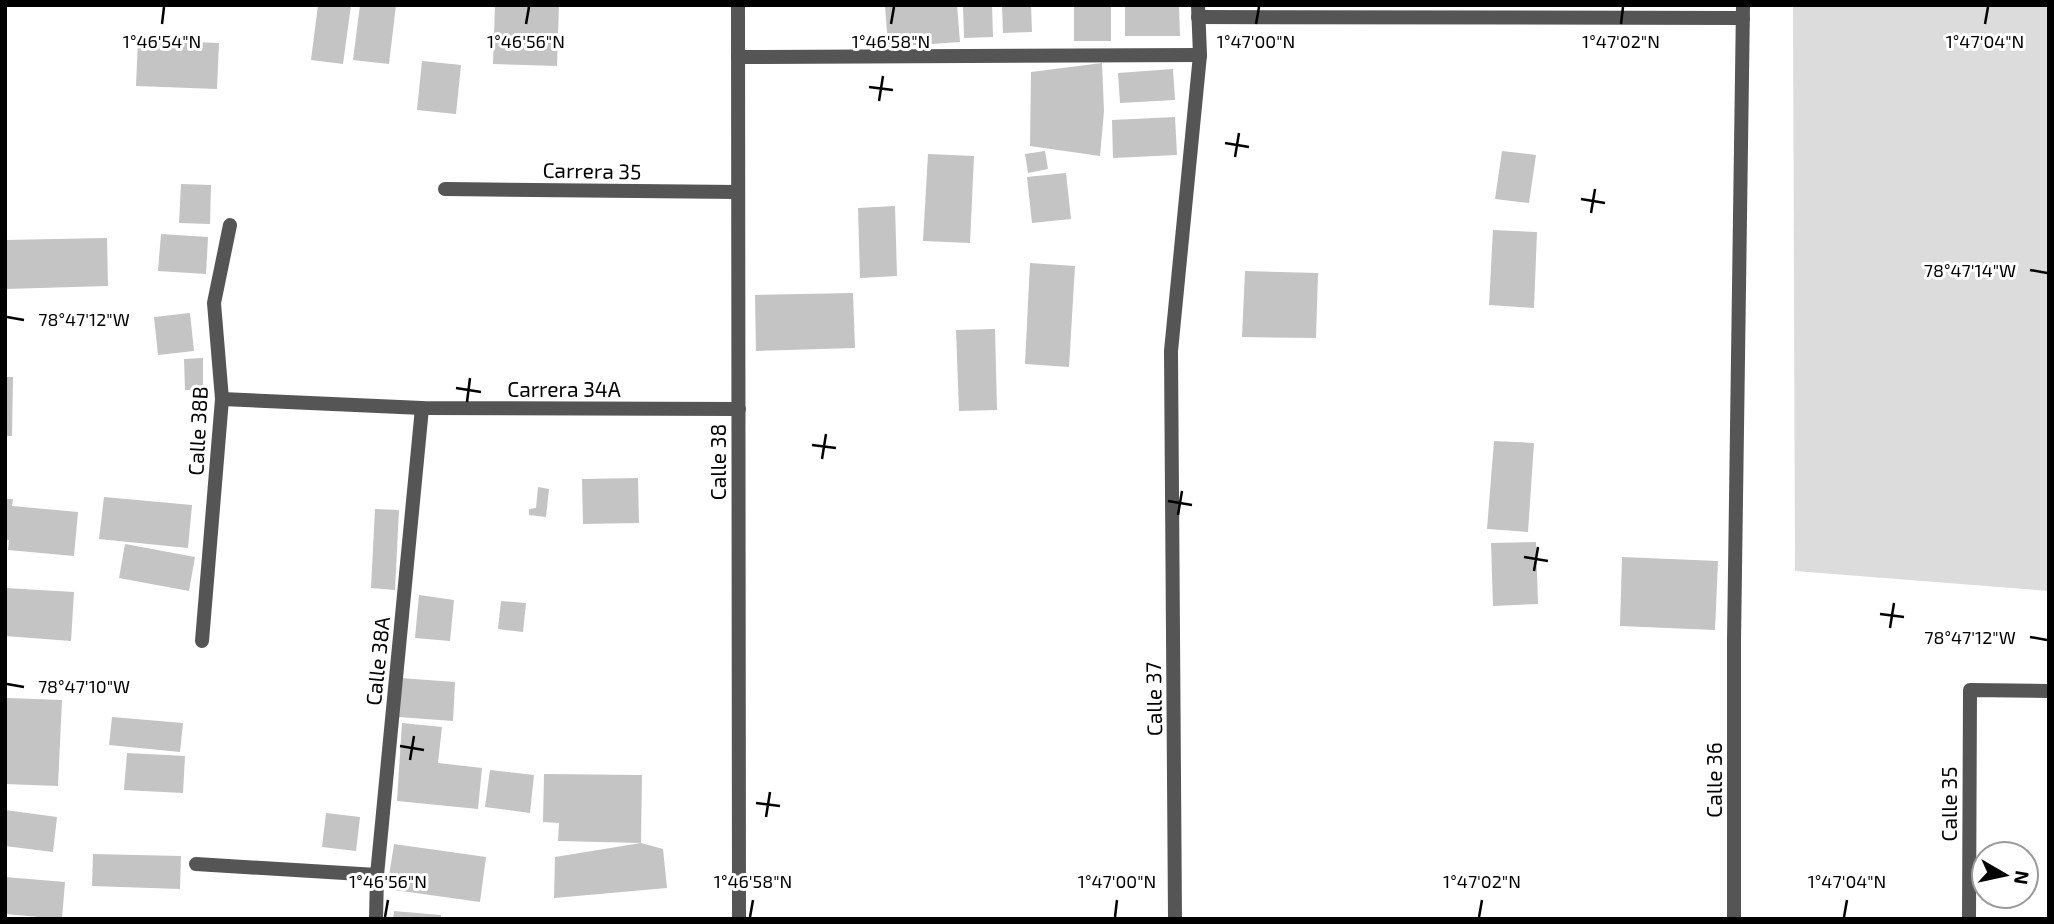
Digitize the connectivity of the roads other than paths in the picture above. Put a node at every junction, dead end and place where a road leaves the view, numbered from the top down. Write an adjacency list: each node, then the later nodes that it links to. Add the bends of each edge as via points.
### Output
1 (738, 5): 5 (street, Calle 38)
2 (1198, 11): 3 (street); 4 (street, Calle 37)
3 (1743, 11): 19 (street, Calle 36)
4 (1200, 55): 5 (street); 18 (street, Calle 37, via 1171,351)
5 (738, 57): 7 (street, Calle 38)
6 (445, 189): 7 (street, Carrera 35)
7 (738, 192): 11 (street, Calle 38)
8 (230, 225): 9 (street, Calle 38B, via 214,303)
9 (222, 399): 10 (street, Carrera 34A); 12 (street, Calle 38B)
10 (422, 408): 11 (street, Carrera 34A); 15 (street, Calle 38A)
11 (738, 409): 17 (street, Calle 38)
12 (202, 641)
13 (2049, 691): 20 (street, Calle 35, via 1970,690)
14 (196, 864): 15 (street)
15 (377, 876): 16 (street, Calle 38A)
16 (376, 919)
17 (739, 919)
18 (1175, 919)
19 (1734, 919)
20 (1969, 919)

